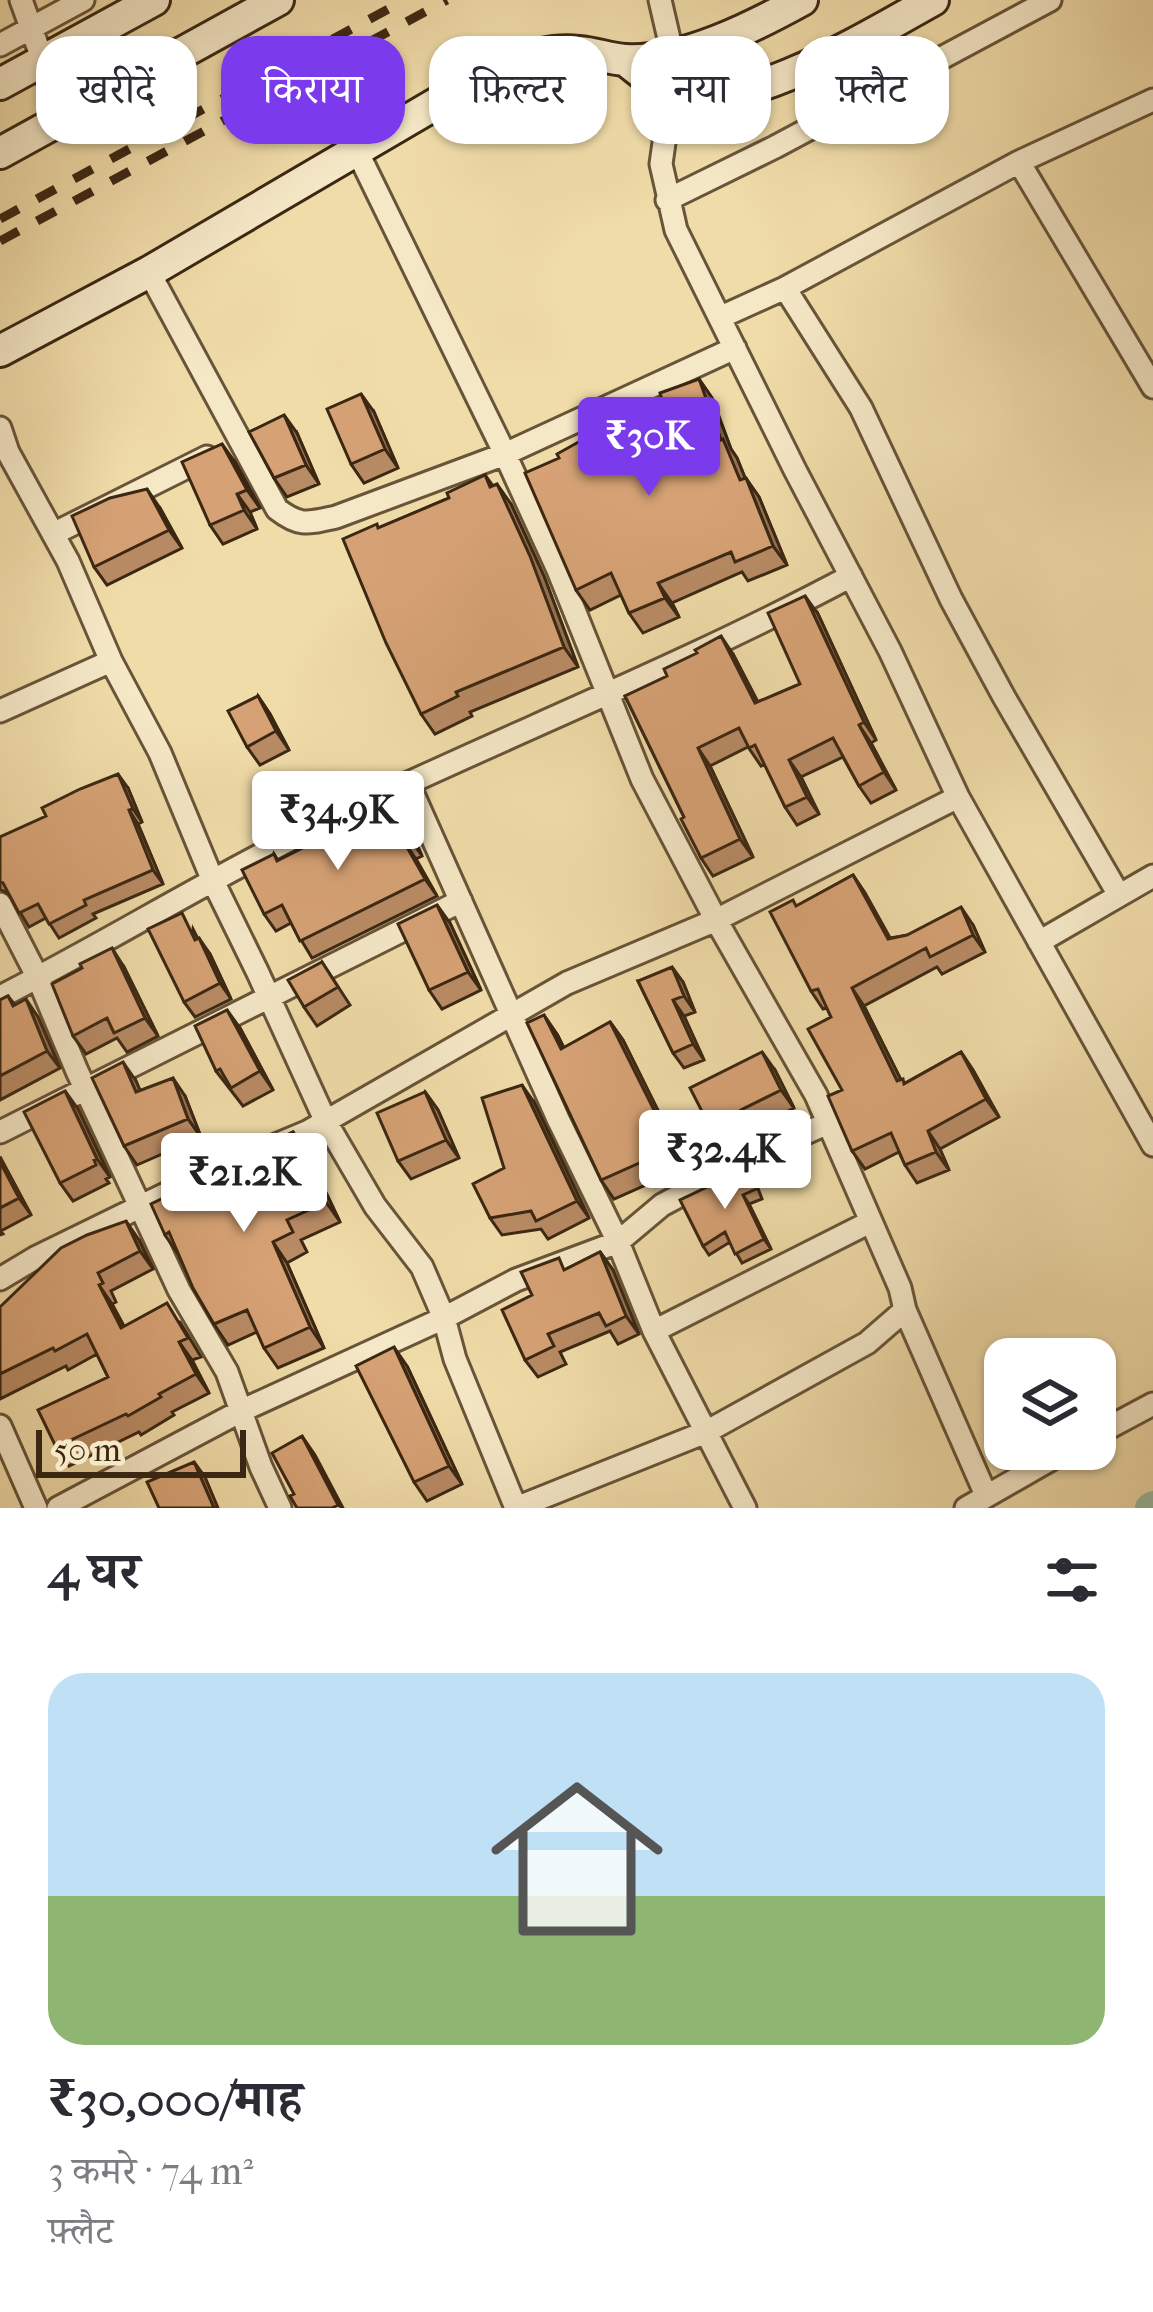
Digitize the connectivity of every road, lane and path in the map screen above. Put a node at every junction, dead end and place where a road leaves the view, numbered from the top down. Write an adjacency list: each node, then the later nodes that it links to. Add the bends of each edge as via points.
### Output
1 (21, 0): 9 (street)
2 (83, 0): 9 (street)
3 (154, 0): 10 (street)
4 (278, 0): 14 (street)
5 (660, 0): 11 (street)
6 (802, 0): 12 (street)
7 (933, 0): 20 (street)
8 (1050, 0): 28 (street)
9 (30, 28): 13 (street); 15 (street)
10 (89, 36)
11 (668, 36)
12 (726, 36)
13 (36, 42)
14 (197, 44)
15 (0, 45)
16 (626, 60): 17 (street); 18 (street); 25 (street, via 538,54 496,68)
17 (631, 60)
18 (631, 64)
19 (36, 65): 21 (street)
20 (771, 80)
21 (0, 84)
22 (1153, 100): 27 (street)
23 (36, 133): 26 (street)
24 (664, 144): 28 (street)
25 (356, 149): 29 (street); 37 (street)
26 (0, 153)
27 (1019, 162): 30 (street); 34 (street)
28 (667, 200): 31 (street)
29 (149, 272): 33 (street); 36 (street)
30 (785, 288): 31 (street); 47 (street, via 861,408 942,580)
31 (721, 317): 32 (street)
32 (735, 348): 37 (street); 39 (street)
33 (0, 351)
34 (1153, 387)
35 (0, 428): 38 (street)
36 (240, 441): 37 (street, via 277,508 308,523); 38 (street)
37 (505, 454): 41 (street)
38 (53, 534): 40 (street)
39 (850, 576): 41 (street); 44 (street)
40 (111, 661): 42 (street); 46 (street, via 160,752)
41 (609, 692): 43 (street); 50 (street, via 642,779)
42 (0, 711)
43 (408, 783): 46 (street); 48 (street)
44 (958, 797): 50 (street); 51 (street)
45 (1153, 876): 47 (street)
46 (213, 881): 52 (street); 54 (street)
47 (1119, 895): 51 (street)
48 (461, 901): 54 (street); 55 (street)
49 (0, 904): 52 (street)
50 (716, 920): 55 (street, via 567,983); 58 (street)
51 (1039, 942): 60 (street)
52 (38, 978): 53 (street); 56 (street)
53 (0, 997)
54 (268, 998): 56 (street); 57 (street)
55 (513, 1015): 57 (street); 63 (street)
56 (86, 1089): 59 (street); 61 (street)
57 (326, 1122): 61 (street); 66 (street, via 422,1267)
58 (828, 1123): 62 (street); 63 (street, via 662,1205)
59 (0, 1132)
60 (1153, 1145)
61 (139, 1207): 64 (street); 69 (street)
62 (871, 1222): 65 (street); 67 (street)
63 (618, 1241): 66 (street); 67 (street)
64 (0, 1279)
65 (905, 1310): 72 (street, via 867,1343); 74 (street)
66 (444, 1318): 69 (street); 72 (street, via 516,1508)
67 (654, 1331): 72 (street)
68 (1153, 1403): 70 (street)
69 (241, 1411): 76 (street); 77 (street)
70 (1116, 1423)
71 (0, 1426): 75 (street)
72 (706, 1432): 78 (street)
73 (1031, 1470): 74 (street)
74 (986, 1495): 79 (street)
75 (36, 1508)
76 (58, 1508)
77 (280, 1508)
78 (745, 1508)
79 (966, 1508)

